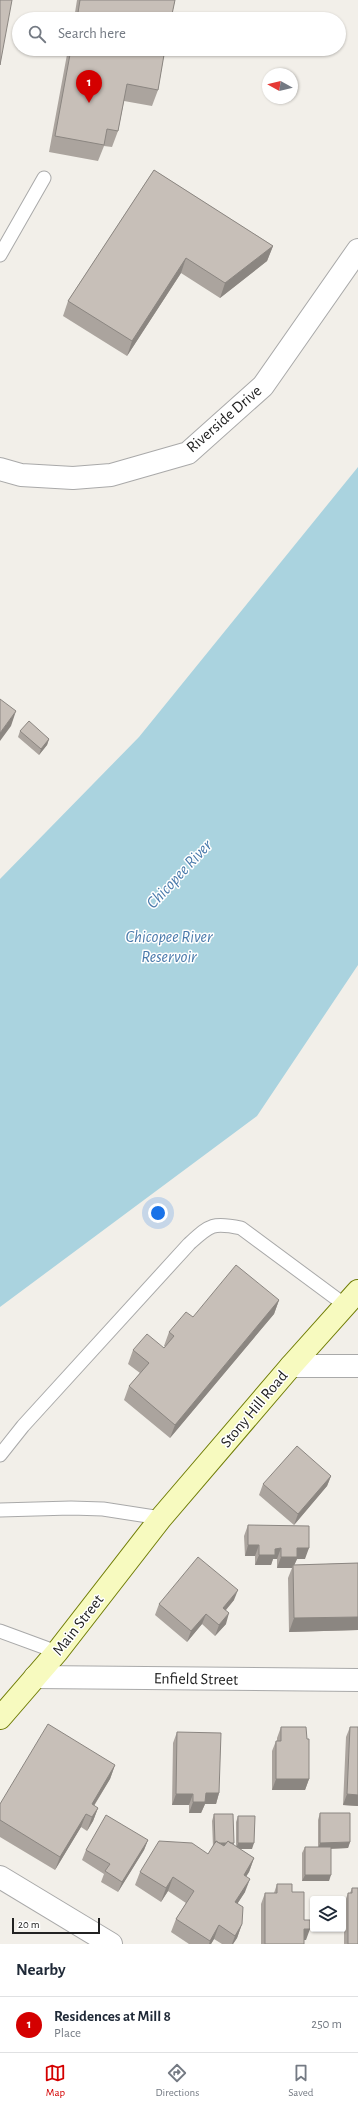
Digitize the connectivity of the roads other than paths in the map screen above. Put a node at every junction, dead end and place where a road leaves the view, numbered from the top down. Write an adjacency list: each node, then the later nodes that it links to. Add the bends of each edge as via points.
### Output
1 (44, 178): 3 (lane)
2 (358, 250): 4 (street, Riverside Drive, via 263,386 188,453 111,475 88,477 21,475)
3 (0, 255)
4 (0, 469)
5 (352, 1298): 6 (main road, Stony Hill Road); 8 (lane, via 241,1228 223,1224 208,1227 188,1244 23,1426)
6 (291, 1366): 7 (street); 10 (main road, Stony Hill Road)
7 (358, 1366)
8 (0, 1455)
9 (0, 1510): 10 (lane, via 103,1509)
10 (157, 1524): 12 (main road, Main Street)
11 (0, 1631): 12 (lane)
12 (57, 1652): 13 (main road, Main Street)
13 (35, 1677): 14 (street, Enfield Street); 15 (main road, Main Street)
14 (358, 1680)
15 (0, 1718)
16 (0, 1877): 17 (street)
17 (111, 1944)

